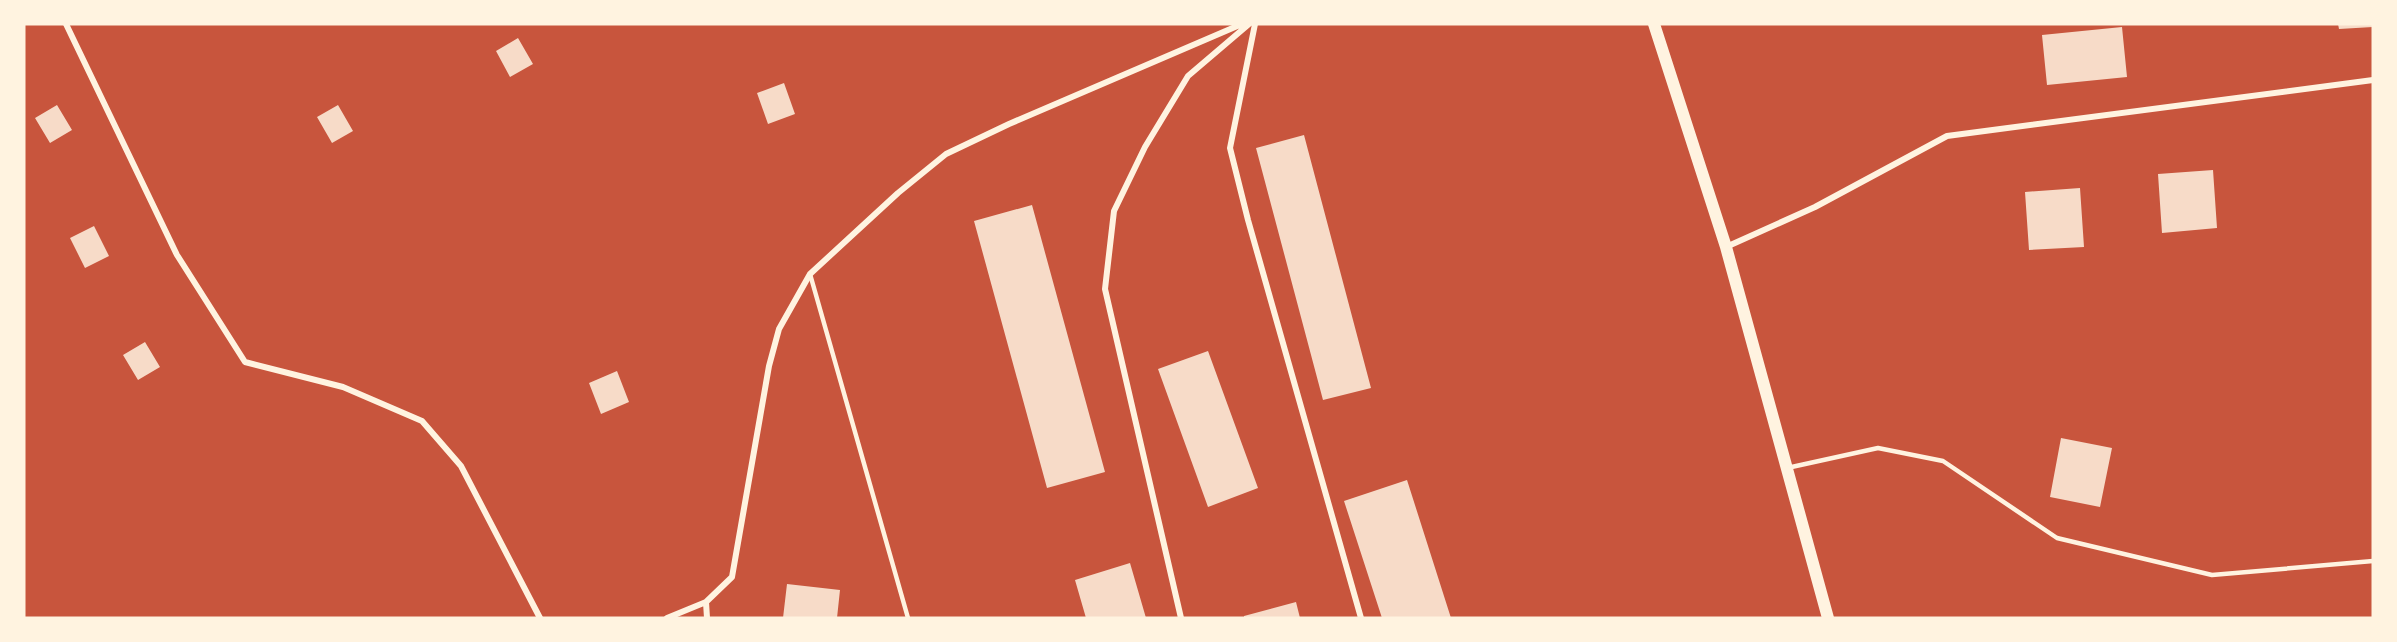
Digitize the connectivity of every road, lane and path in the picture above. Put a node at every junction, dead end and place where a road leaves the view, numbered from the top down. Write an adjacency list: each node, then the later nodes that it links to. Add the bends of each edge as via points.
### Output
1 (66, 24): 12 (street, via 177,255 245,362 343,387 422,421 461,465)
2 (1242, 24): 8 (street, via 1009,123 946,154)
3 (1250, 24): 16 (street, via 1188,76 1144,147 1114,212 1105,289)
4 (1255, 24): 17 (street, via 1230,148)
5 (1654, 24): 7 (main road)
6 (2373, 81): 7 (street, via 1947,136 1815,207)
7 (1726, 247): 9 (main road)
8 (810, 274): 11 (street, via 779,329 769,366 732,577); 15 (lane)
9 (1786, 468): 10 (lane, via 1878,448 1943,460 2057,538 2212,575); 18 (main road)
10 (2373, 561)
11 (706, 602): 13 (street); 14 (street)
12 (540, 618)
13 (667, 618)
14 (707, 618)
15 (908, 618)
16 (1181, 618)
17 (1361, 618)
18 (1828, 618)

